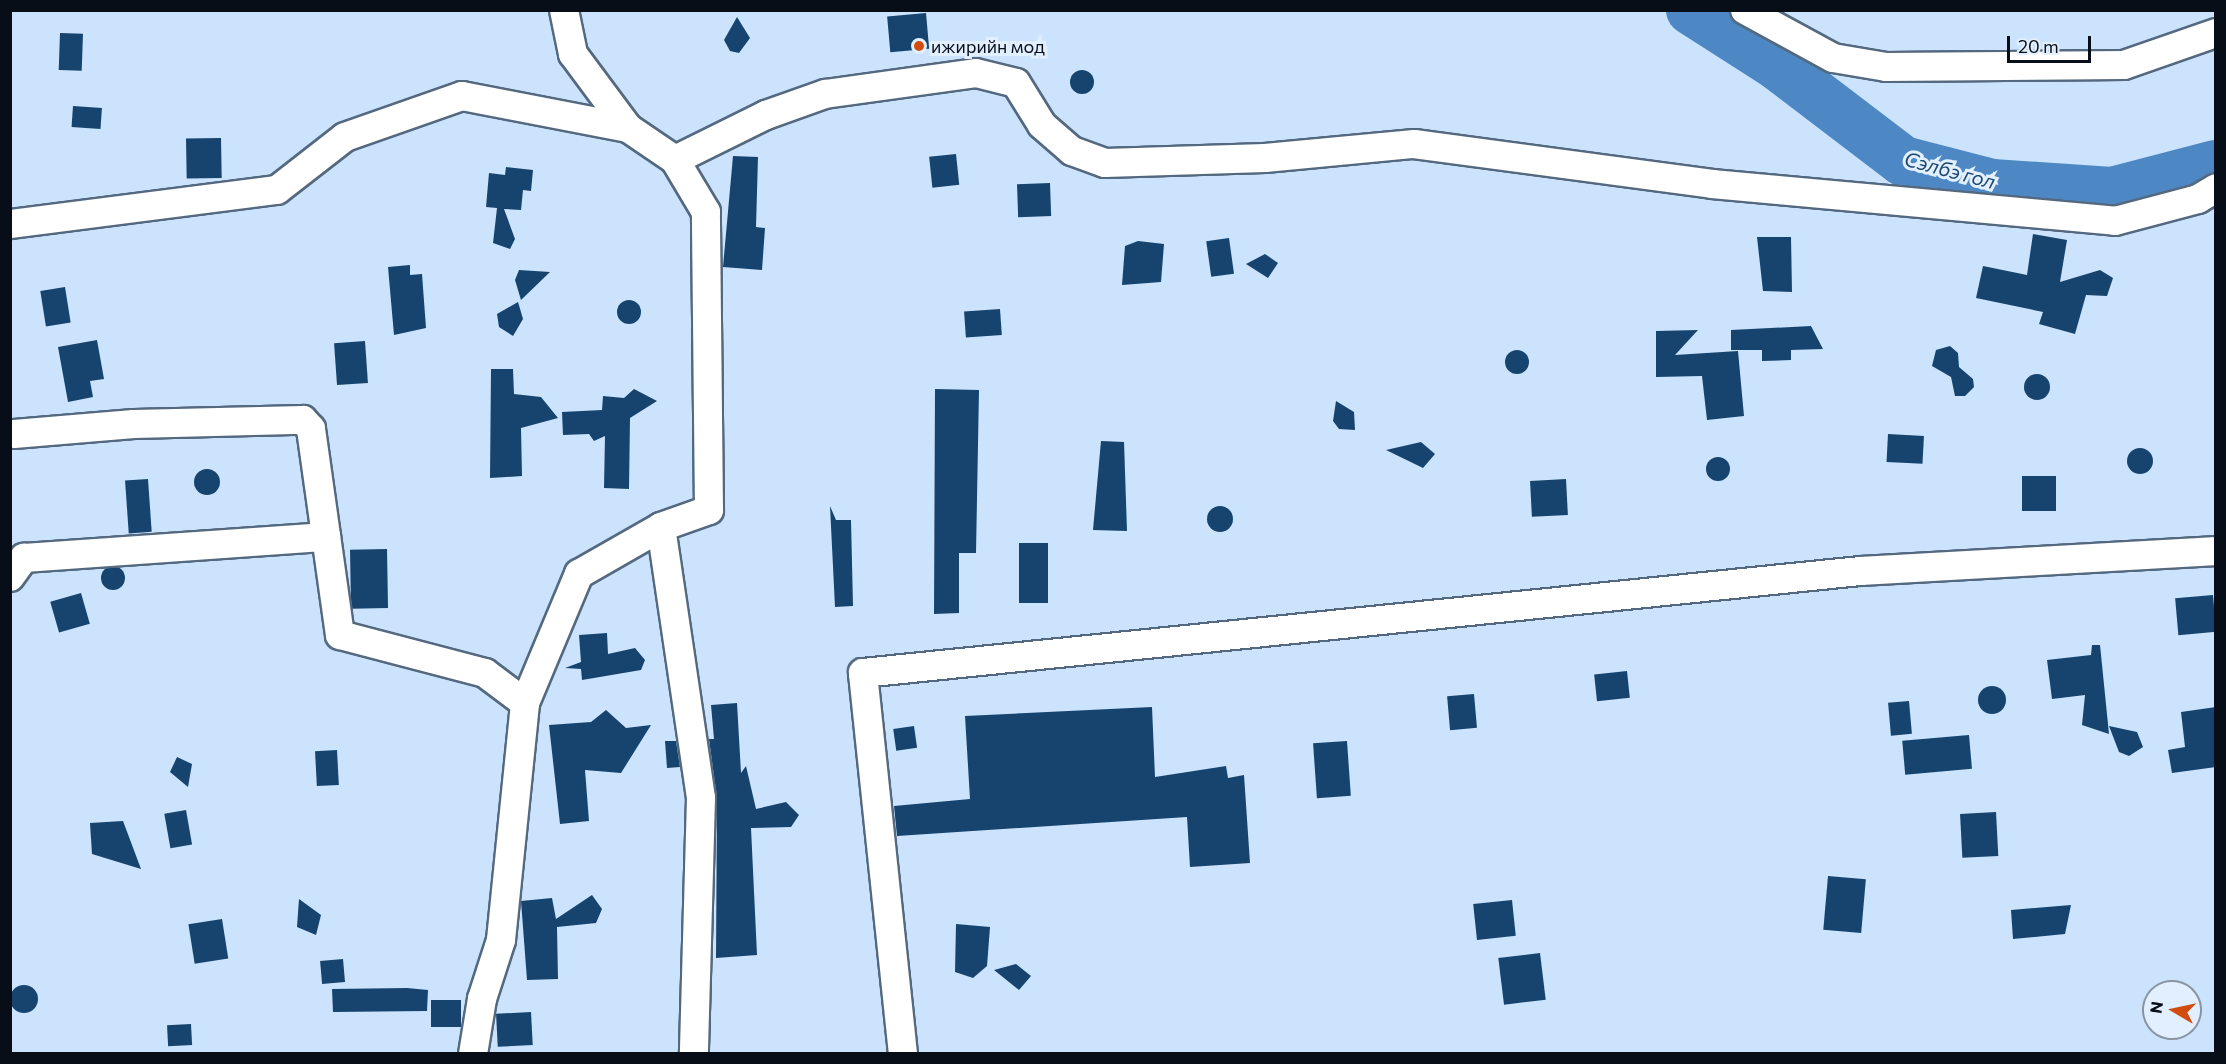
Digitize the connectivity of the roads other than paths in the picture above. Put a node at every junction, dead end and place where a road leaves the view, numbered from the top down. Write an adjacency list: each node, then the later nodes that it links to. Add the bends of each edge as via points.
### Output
1 (564, 10): 4 (street, via 573,54)
2 (1745, 10): 3 (street, via 1833,58 1886,67 2124,65)
3 (2216, 33)
4 (628, 128): 5 (street); 7 (street, via 462,96 345,137 277,190)
5 (675, 160): 6 (street, via 766,115 825,94 976,73 1016,83 1042,125 1072,151 1106,163 1265,158 1414,144 1712,184 2115,221 2198,199); 9 (street, via 706,212 709,510)
6 (2216, 188)
7 (10, 224)
8 (14, 434): 10 (street, via 134,424 303,420 311,429)
9 (661, 527): 13 (street, via 579,574); 15 (street, via 701,798)
10 (326, 537): 12 (street, via 24,558); 13 (street, via 340,635 485,673)
11 (2216, 551): 16 (street, via 1861,571 863,673)
12 (10, 577)
13 (525, 702): 14 (street, via 501,940 482,999)
14 (473, 1053)
15 (694, 1053)
16 (903, 1053)

